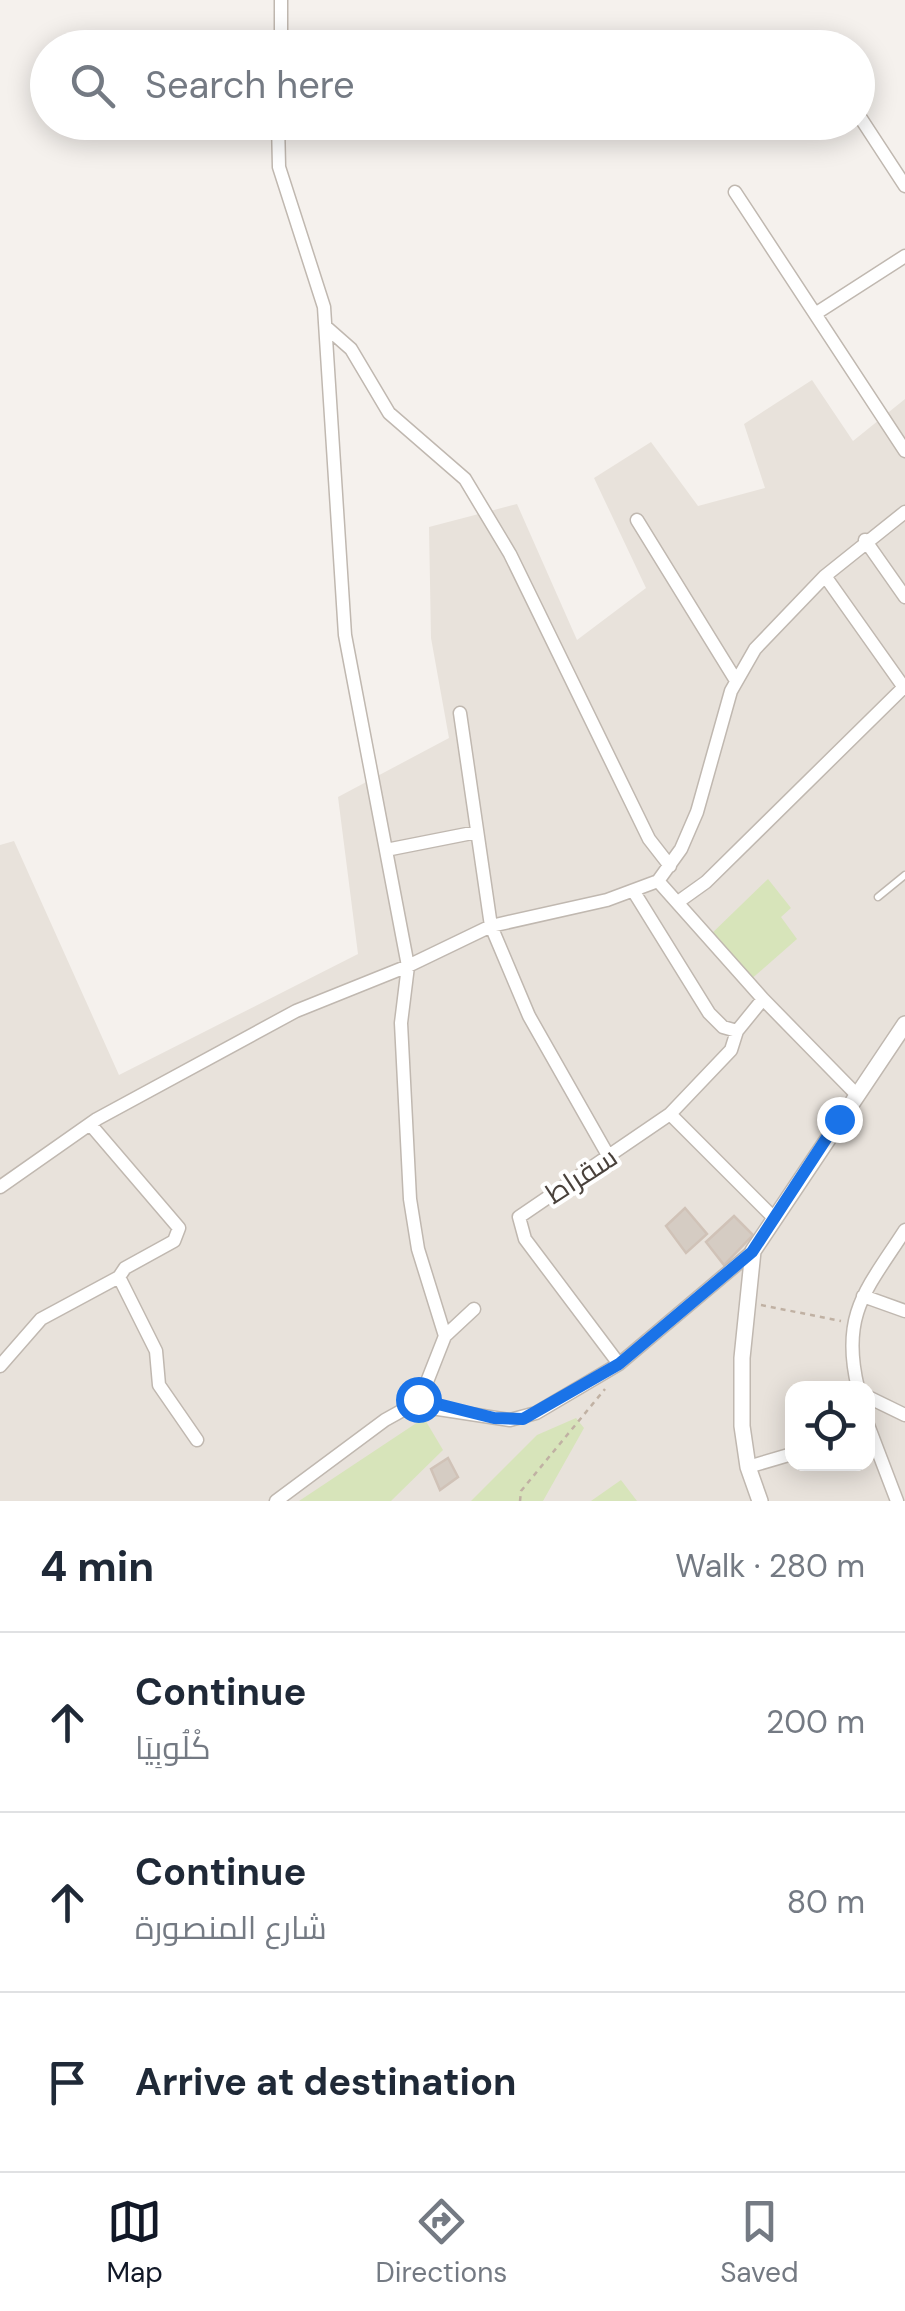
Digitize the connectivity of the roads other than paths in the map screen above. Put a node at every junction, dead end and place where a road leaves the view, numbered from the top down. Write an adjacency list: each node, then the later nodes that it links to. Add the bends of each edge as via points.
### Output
1 (281, 0): 2 (street)
2 (281, 30)
3 (278, 140): 9 (street, via 279,166)
4 (875, 140): 5 (street)
5 (905, 186)
6 (735, 192): 8 (street)
7 (905, 256): 8 (street)
8 (815, 314): 10 (street)
9 (326, 326): 20 (street, via 345,635); 21 (street, via 351,349 389,413 465,479 510,554 649,838)
10 (905, 450)
11 (905, 512): 13 (street)
12 (637, 520): 16 (street)
13 (865, 540): 14 (street); 15 (street)
14 (825, 576): 16 (street); 17 (street)
15 (905, 597)
16 (735, 679): 21 (street, via 697,812)
17 (904, 688): 26 (street)
18 (460, 713): 19 (street)
19 (478, 832): 20 (street); 27 (street)
20 (386, 850): 28 (street)
21 (670, 866): 23 (street)
22 (905, 874): 25 (lane)
23 (658, 881): 24 (street); 26 (street)
24 (634, 892): 27 (street); 31 (street, via 709,1013)
25 (878, 897)
26 (678, 902): 29 (street)
27 (491, 926): 28 (street); 35 (street, via 528,1016)
28 (408, 966): 34 (street, via 296,1011); 44 (street, via 401,1023 410,1199)
29 (763, 999): 31 (street, سقراط); 32 (street)
30 (905, 1024): 32 (street)
31 (737, 1032): 33 (street, سقراط, via 732,1050)
32 (856, 1094): 37 (street)
33 (670, 1114): 35 (street, سقراط); 37 (street)
34 (90, 1124): 36 (street); 40 (street, via 178,1228 174,1241)
35 (608, 1158): 45 (street, سقراط, via 519,1217 525,1239)
36 (0, 1187)
37 (773, 1217): 39 (street)
38 (905, 1230): 41 (street)
39 (752, 1252): 45 (street); 54 (street, via 742,1426)
40 (120, 1277): 46 (street, via 41,1318); 51 (street, via 156,1351 159,1385)
41 (863, 1296): 43 (street); 47 (street, via 853,1322)
42 (474, 1309): 44 (street)
43 (905, 1310)
44 (444, 1336): 49 (street)
45 (619, 1364): 49 (street, via 523,1419)
46 (0, 1366)
47 (857, 1381)
48 (875, 1400): 50 (street)
49 (419, 1402): 55 (street)
50 (905, 1415)
51 (197, 1440)
52 (875, 1447): 57 (street)
53 (785, 1456): 54 (street)
54 (748, 1467): 56 (street)
55 (276, 1501)
56 (760, 1501)
57 (898, 1501)

